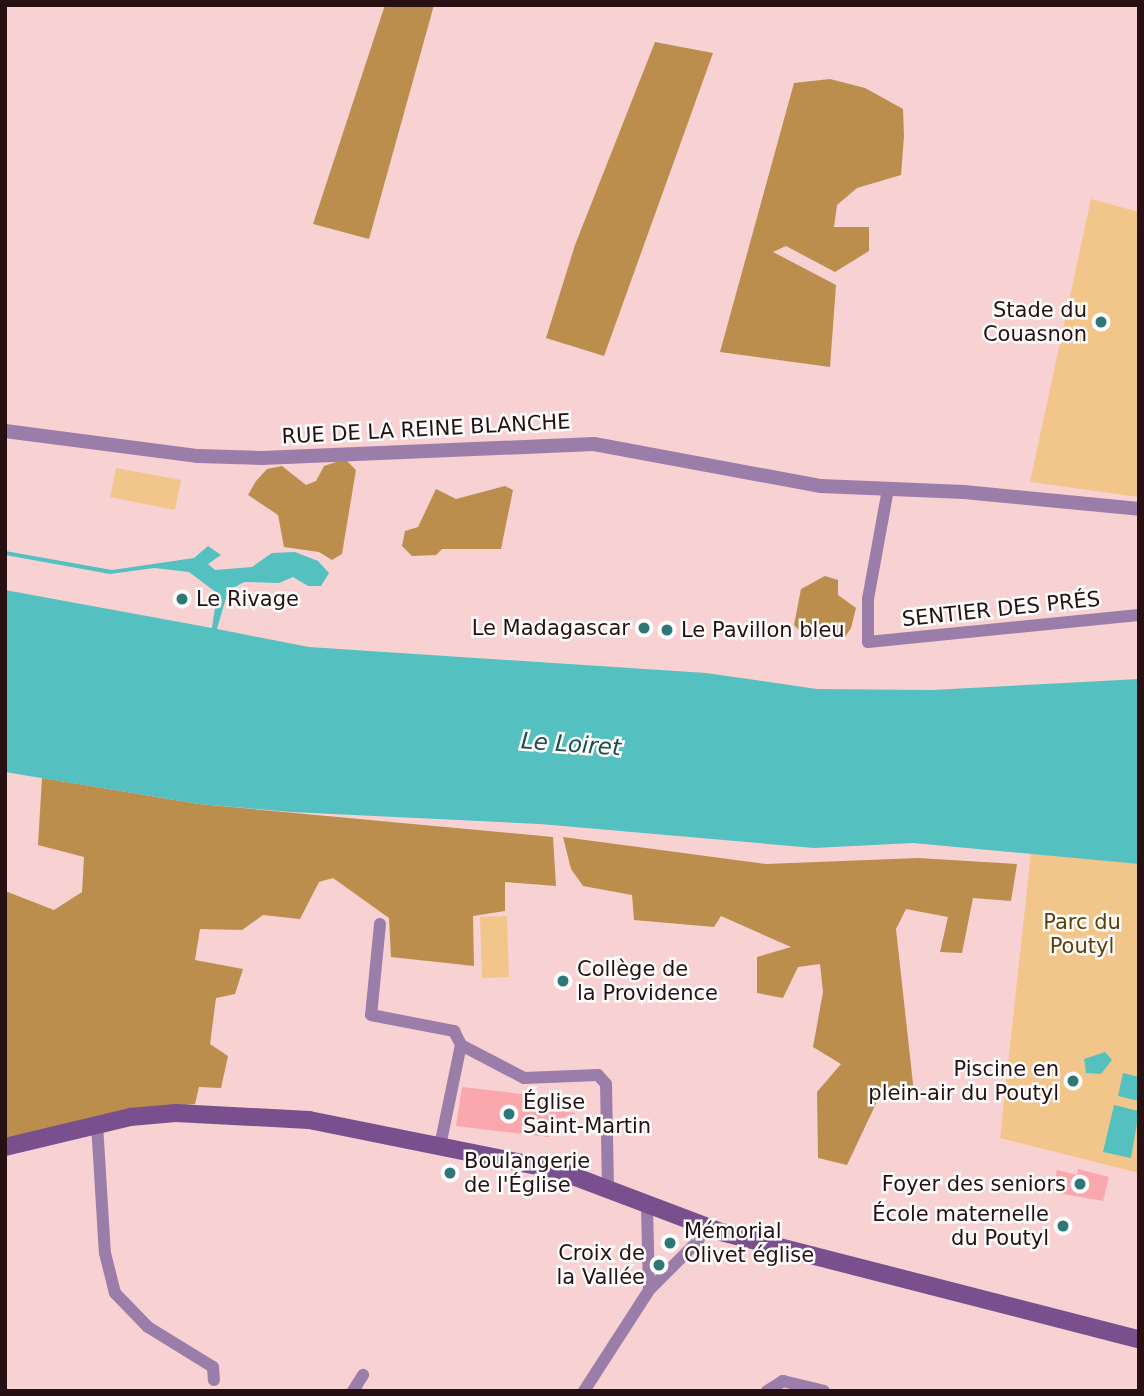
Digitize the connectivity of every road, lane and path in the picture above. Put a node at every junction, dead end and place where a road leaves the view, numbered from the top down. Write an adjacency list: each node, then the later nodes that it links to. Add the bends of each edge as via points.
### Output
1 (5, 431): 2 (street, RUE DE LA REINE BLANCHE, via 198,456 253,458 594,444 821,486)
2 (888, 489): 3 (street, RUE DE LA REINE BLANCHE); 4 (street, SENTIER DES PRÉS, via 868,598 868,642)
3 (1139, 509)
4 (1139, 615)
5 (380, 923): 6 (street, via 371,1015 454,1031)
6 (461, 1045): 8 (street); 11 (street, via 535,1080 598,1075 607,1084)
7 (98, 1127): 8 (main road, via 204,1112 325,1125); 9 (main road); 10 (main road); 17 (street, via 105,1252 115,1293 148,1326 213,1367)
8 (440, 1146): 11 (main road, via 557,1170)
9 (5, 1147)
10 (5, 1156)
11 (608, 1189): 12 (main road)
12 (647, 1207): 13 (main road); 14 (street)
13 (704, 1227): 14 (street, via 698,1241); 15 (main road)
14 (649, 1290): 19 (street)
15 (1139, 1339)
16 (363, 1376): 18 (street)
17 (214, 1380)
18 (353, 1391)
19 (584, 1391)
20 (767, 1391): 21 (street, via 783,1381)
21 (824, 1391)

